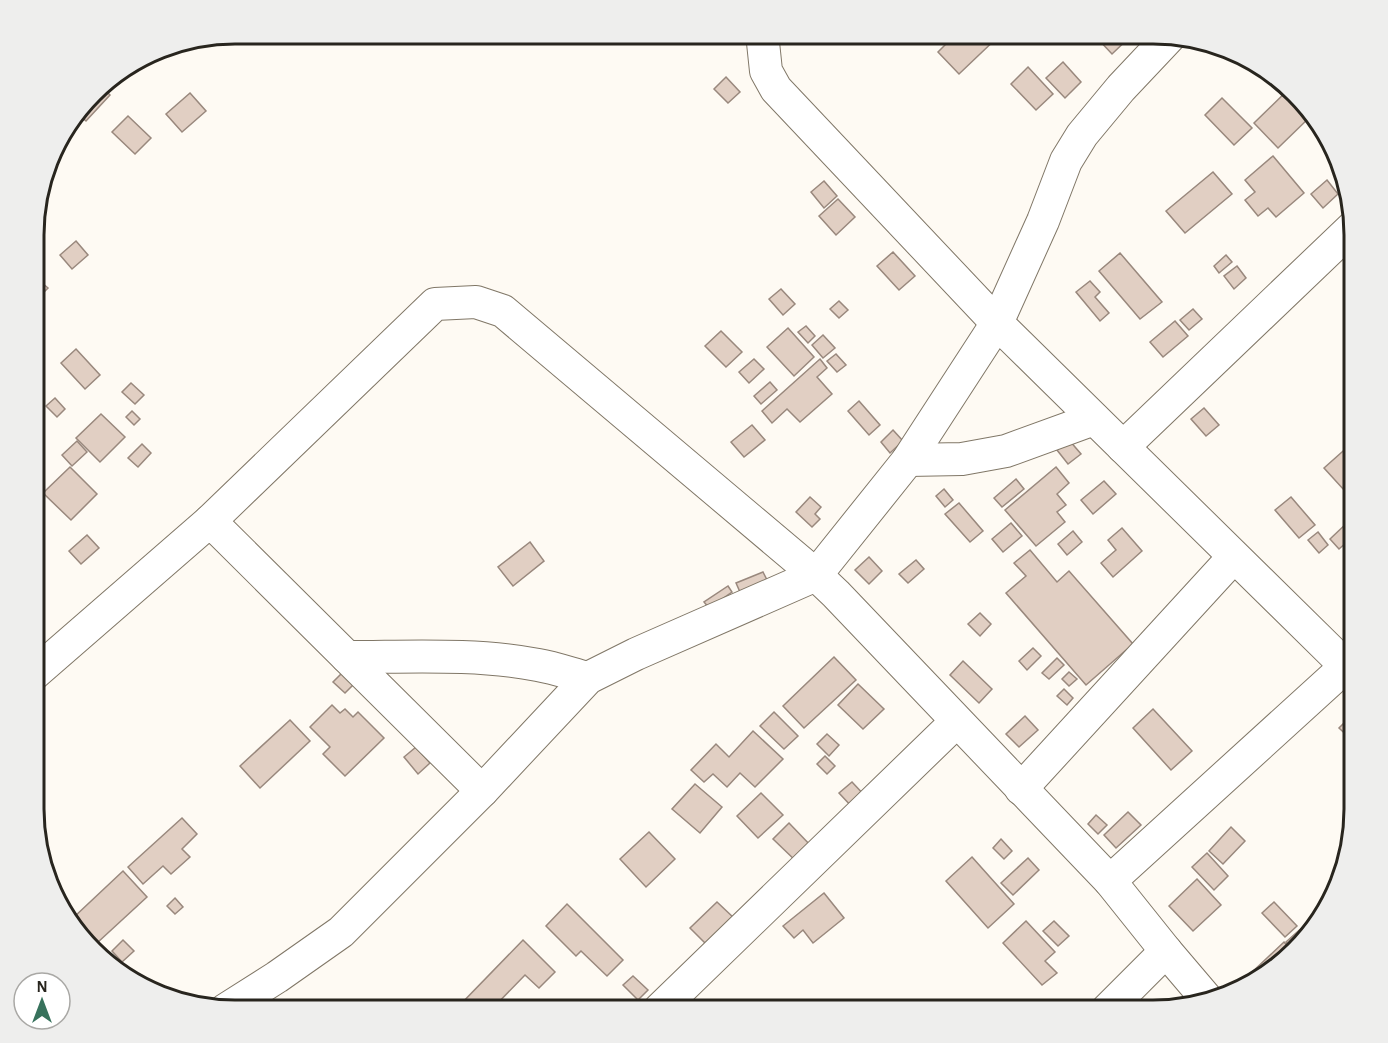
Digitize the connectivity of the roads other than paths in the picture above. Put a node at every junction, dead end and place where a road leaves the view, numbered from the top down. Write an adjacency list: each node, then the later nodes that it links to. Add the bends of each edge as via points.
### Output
1 (763, 44): 4 (street, via 766,71 776,88)
2 (1162, 44): 4 (street, via 1082,135 1066,161)
3 (1344, 236): 6 (street)
4 (997, 323): 5 (street); 7 (street)
5 (1094, 419): 6 (street); 7 (street, via 1006,451 962,459)
6 (1123, 447): 12 (street)
7 (908, 460): 10 (street)
8 (210, 521): 10 (street, via 435,303 476,302 503,311); 11 (street); 13 (street)
9 (1230, 561): 17 (street)
10 (816, 575): 15 (street); 16 (street)
11 (348, 657): 15 (street, via 520,662); 18 (street)
12 (1344, 658)
13 (44, 665)
14 (1344, 673): 19 (street)
15 (588, 678): 18 (street)
16 (956, 722): 17 (street); 23 (street)
17 (1021, 789): 19 (street)
18 (482, 791): 22 (street, via 341,932)
19 (1110, 881): 20 (street)
20 (1166, 951): 21 (street); 24 (street)
21 (1202, 993)
22 (242, 999)
23 (670, 999)
24 (1117, 1000)

